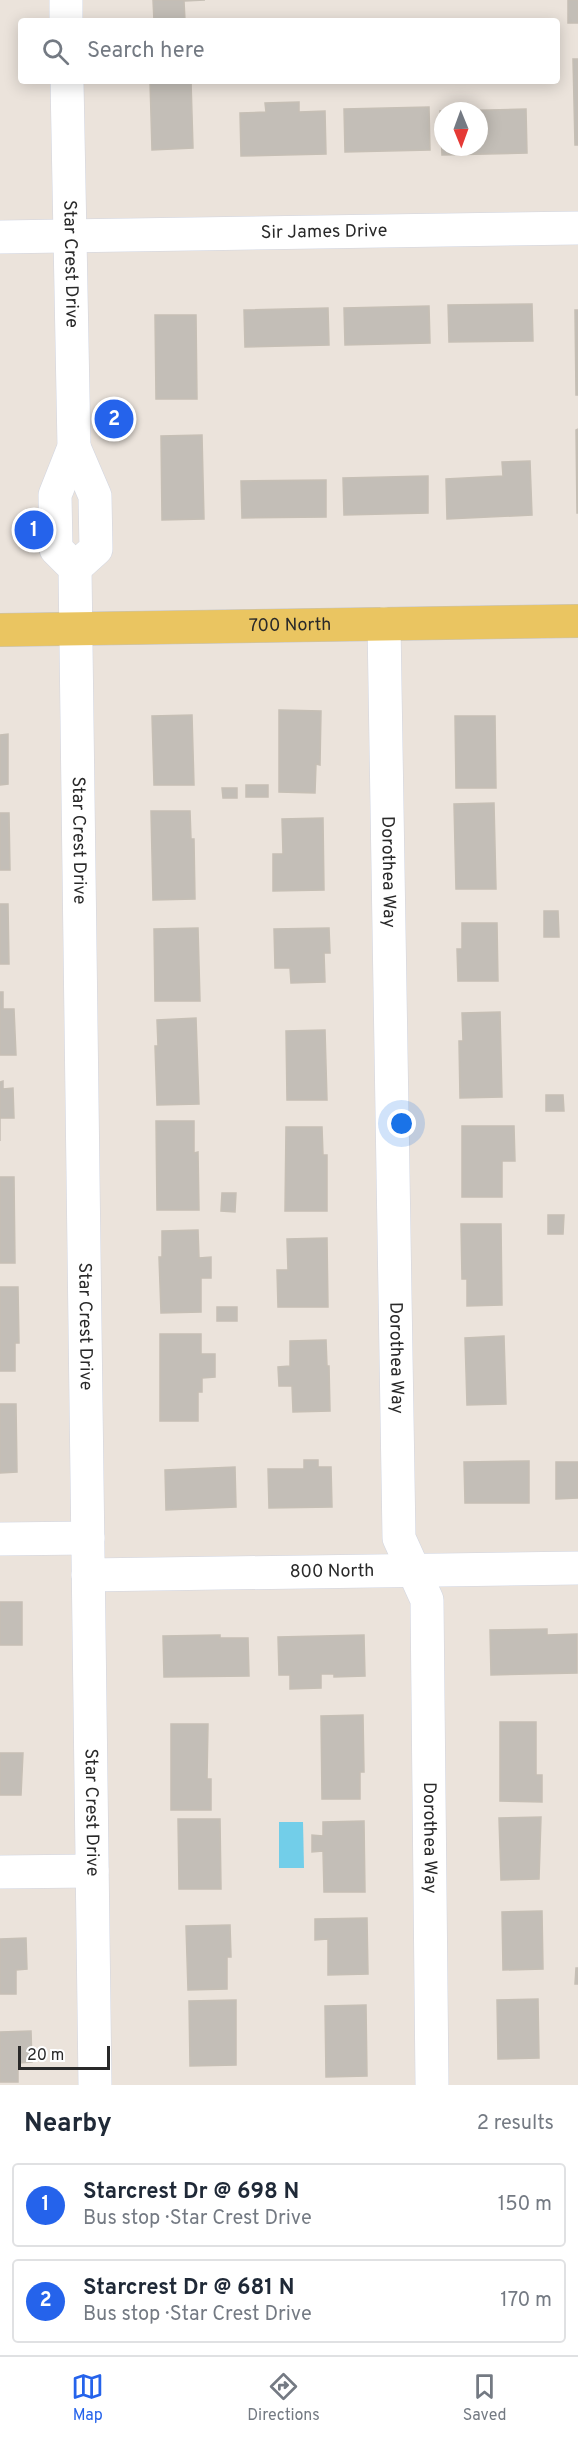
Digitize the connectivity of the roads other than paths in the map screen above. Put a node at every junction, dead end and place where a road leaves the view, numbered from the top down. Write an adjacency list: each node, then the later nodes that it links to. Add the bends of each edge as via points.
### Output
1 (66, 0): 2 (street)
2 (66, 18)
3 (67, 84): 5 (street, Star Crest Drive)
4 (578, 228): 5 (street, Sir James Drive)
5 (70, 236): 6 (street, Sir James Drive); 9 (street, Star Crest Drive, via 74,447 55,495 56,549 75,568)
6 (0, 237)
7 (578, 621): 8 (main road, 700 North)
8 (384, 624): 9 (main road, 700 North); 14 (street, Dorothea Way, via 399,1539)
9 (76, 629): 10 (main road, 700 North); 11 (street, Star Crest Drive)
10 (0, 630)
11 (88, 1538): 12 (street); 15 (street, Star Crest Drive)
12 (0, 1539)
13 (578, 1568): 14 (street, 800 North)
14 (414, 1571): 15 (street, 800 North); 19 (street, Dorothea Way, via 427,1600)
15 (88, 1575): 16 (street, Star Crest Drive)
16 (92, 1871): 17 (street); 18 (street, Star Crest Drive)
17 (0, 1872)
18 (95, 2085)
19 (432, 2085)

